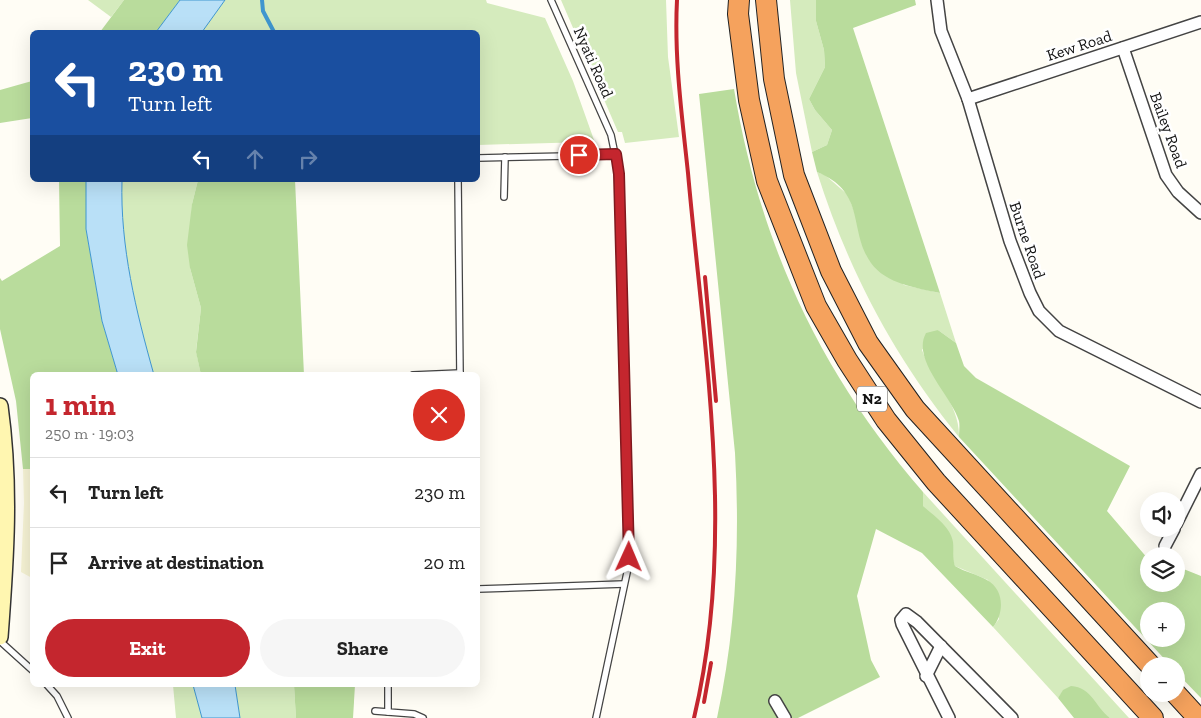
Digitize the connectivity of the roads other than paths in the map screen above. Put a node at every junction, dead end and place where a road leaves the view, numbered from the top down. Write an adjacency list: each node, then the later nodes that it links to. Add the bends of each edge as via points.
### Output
1 (551, 0): 8 (lane, Nyati Road, via 611,135)
2 (739, 0): 41 (highway, N2, via 749,100 767,181 816,306 846,360 886,420 936,482)
3 (766, 0): 26 (highway, N2, via 774,79 794,175 831,271 868,343 916,409)
4 (937, 0): 7 (street, Burne Road, via 941,31)
5 (1201, 22): 6 (street, Kew Road)
6 (1123, 48): 7 (street, Kew Road); 13 (street, Bailey Road, via 1166,175 1178,192)
7 (968, 100): 15 (street, Burne Road, via 1010,241 1039,310 1059,331)
8 (616, 154): 9 (lane); 21 (lane, Nyati Road, via 620,195 630,546)
9 (505, 157): 10 (lane); 12 (lane)
10 (480, 158)
11 (458, 182): 14 (lane)
12 (504, 197)
13 (1201, 213)
14 (460, 372)
15 (1201, 402)
16 (0, 406): 23 (street, via 6,445 8,529)
17 (1201, 474): 18 (street)
18 (1185, 506)
19 (1170, 537): 20 (street)
20 (1165, 546)
21 (624, 584): 22 (lane); 37 (lane, Nyati Road)
22 (480, 589)
23 (0, 637)
24 (0, 641): 27 (lane)
25 (941, 646): 28 (street); 28 (street, via 912,617 906,614 902,617 902,624); 40 (street)
26 (1143, 657)
27 (30, 668)
28 (926, 676): 39 (street)
29 (49, 687): 35 (lane)
30 (388, 687): 34 (lane)
31 (775, 700): 38 (street)
32 (1183, 702): 42 (highway)
33 (375, 711): 34 (lane)
34 (388, 712): 36 (lane, via 414,714)
35 (68, 718)
36 (422, 718)
37 (596, 718)
38 (785, 718)
39 (949, 718)
40 (1012, 718)
41 (1153, 718)
42 (1198, 718)

